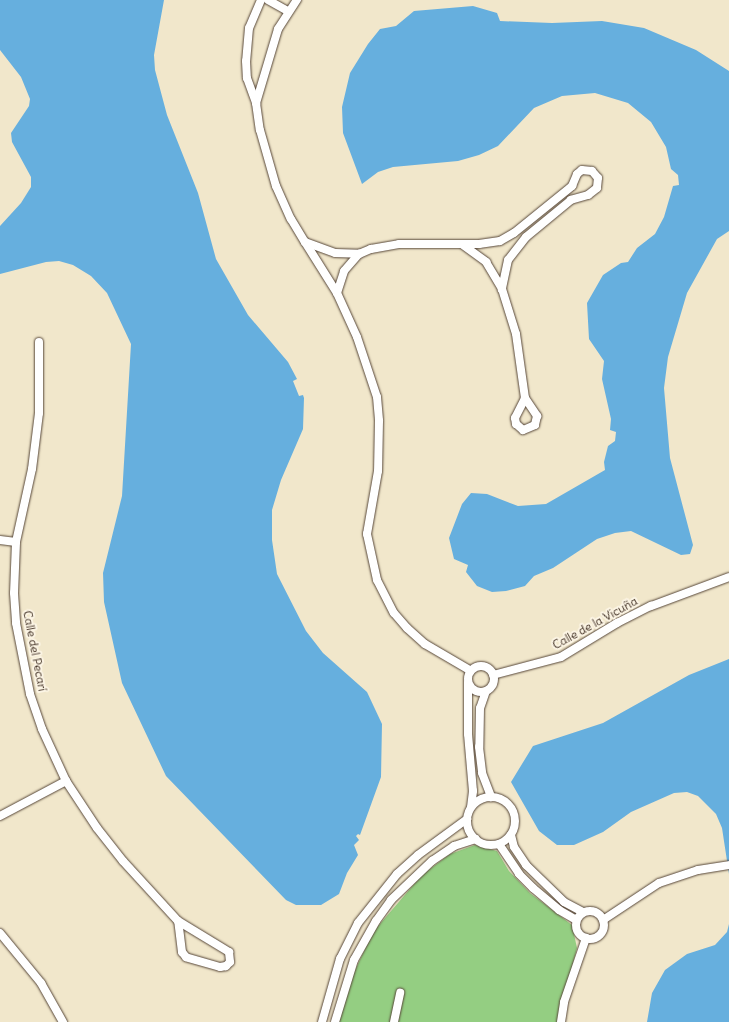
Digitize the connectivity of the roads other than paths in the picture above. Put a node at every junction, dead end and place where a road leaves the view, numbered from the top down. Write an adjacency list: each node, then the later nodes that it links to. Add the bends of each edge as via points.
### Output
1 (261, 0): 5 (street, via 246,42 247,78)
2 (268, 0): 4 (street)
3 (297, 0): 4 (street)
4 (288, 11): 5 (street, via 270,50)
5 (256, 104): 9 (street, via 260,130 276,186)
6 (572, 186): 7 (street, via 573,191); 7 (street, via 574,178 582,170 596,174 597,188 588,195); 8 (street, via 514,233)
7 (580, 196): 11 (street, via 557,210)
8 (500, 241): 10 (street); 11 (street, via 507,245)
9 (305, 242): 12 (street, via 325,250); 14 (street)
10 (461, 243): 12 (street, via 399,244); 13 (street, via 486,262)
11 (512, 253): 13 (street, via 504,271)
12 (359, 254): 14 (street, via 344,271)
13 (502, 289): 16 (street, via 516,334)
14 (337, 293): 20 (street, via 360,344 377,397 378,471 367,534 377,580 394,613 407,628 425,644)
15 (39, 342): 18 (street, Calle del Pecarí, via 38,432)
16 (525, 398)
17 (0, 540): 18 (street)
18 (16, 542): 24 (street, Calle del Pecarí, via 16,623 30,694 42,729)
19 (729, 577): 21 (street, Calle de la Vicuña, via 651,606 617,623 562,657)
20 (471, 671): 21 (street, via 481,666 489,669); 22 (street)
21 (493, 675): 23 (street, via 492,686)
22 (468, 682): 23 (street, via 475,691); 26 (street, via 468,734 473,791)
23 (486, 691): 25 (street, via 480,708 479,747 482,773)
24 (66, 781): 27 (street); 36 (street, Calle del Pecarí, via 123,861)
25 (491, 797): 26 (street, via 484,798); 29 (street, via 506,801 511,807 515,821)
26 (471, 807): 28 (street)
27 (0, 816)
28 (467, 819): 30 (street); 41 (street, via 397,874 358,923 340,959)
29 (511, 835): 31 (street); 33 (street, via 519,856 540,880 564,902)
30 (476, 839): 31 (street, via 491,845); 42 (street, via 454,846 432,861 391,900 354,960)
31 (499, 844): 34 (street, via 519,874 533,888 559,910)
32 (729, 865): 35 (street, via 680,875 659,883)
33 (583, 912): 34 (street); 35 (street, via 597,913)
34 (576, 920): 38 (street, via 579,934)
35 (603, 920): 38 (street, via 599,936)
36 (178, 921): 36 (street, Calle del Pecarí, via 182,952 186,957 220,967 230,962 229,952)
37 (0, 933): 40 (street, via 41,983)
38 (586, 938): 44 (street, via 564,1002)
39 (400, 993): 43 (street)
40 (63, 1022)
41 (322, 1022)
42 (335, 1022)
43 (394, 1022)
44 (561, 1022)

